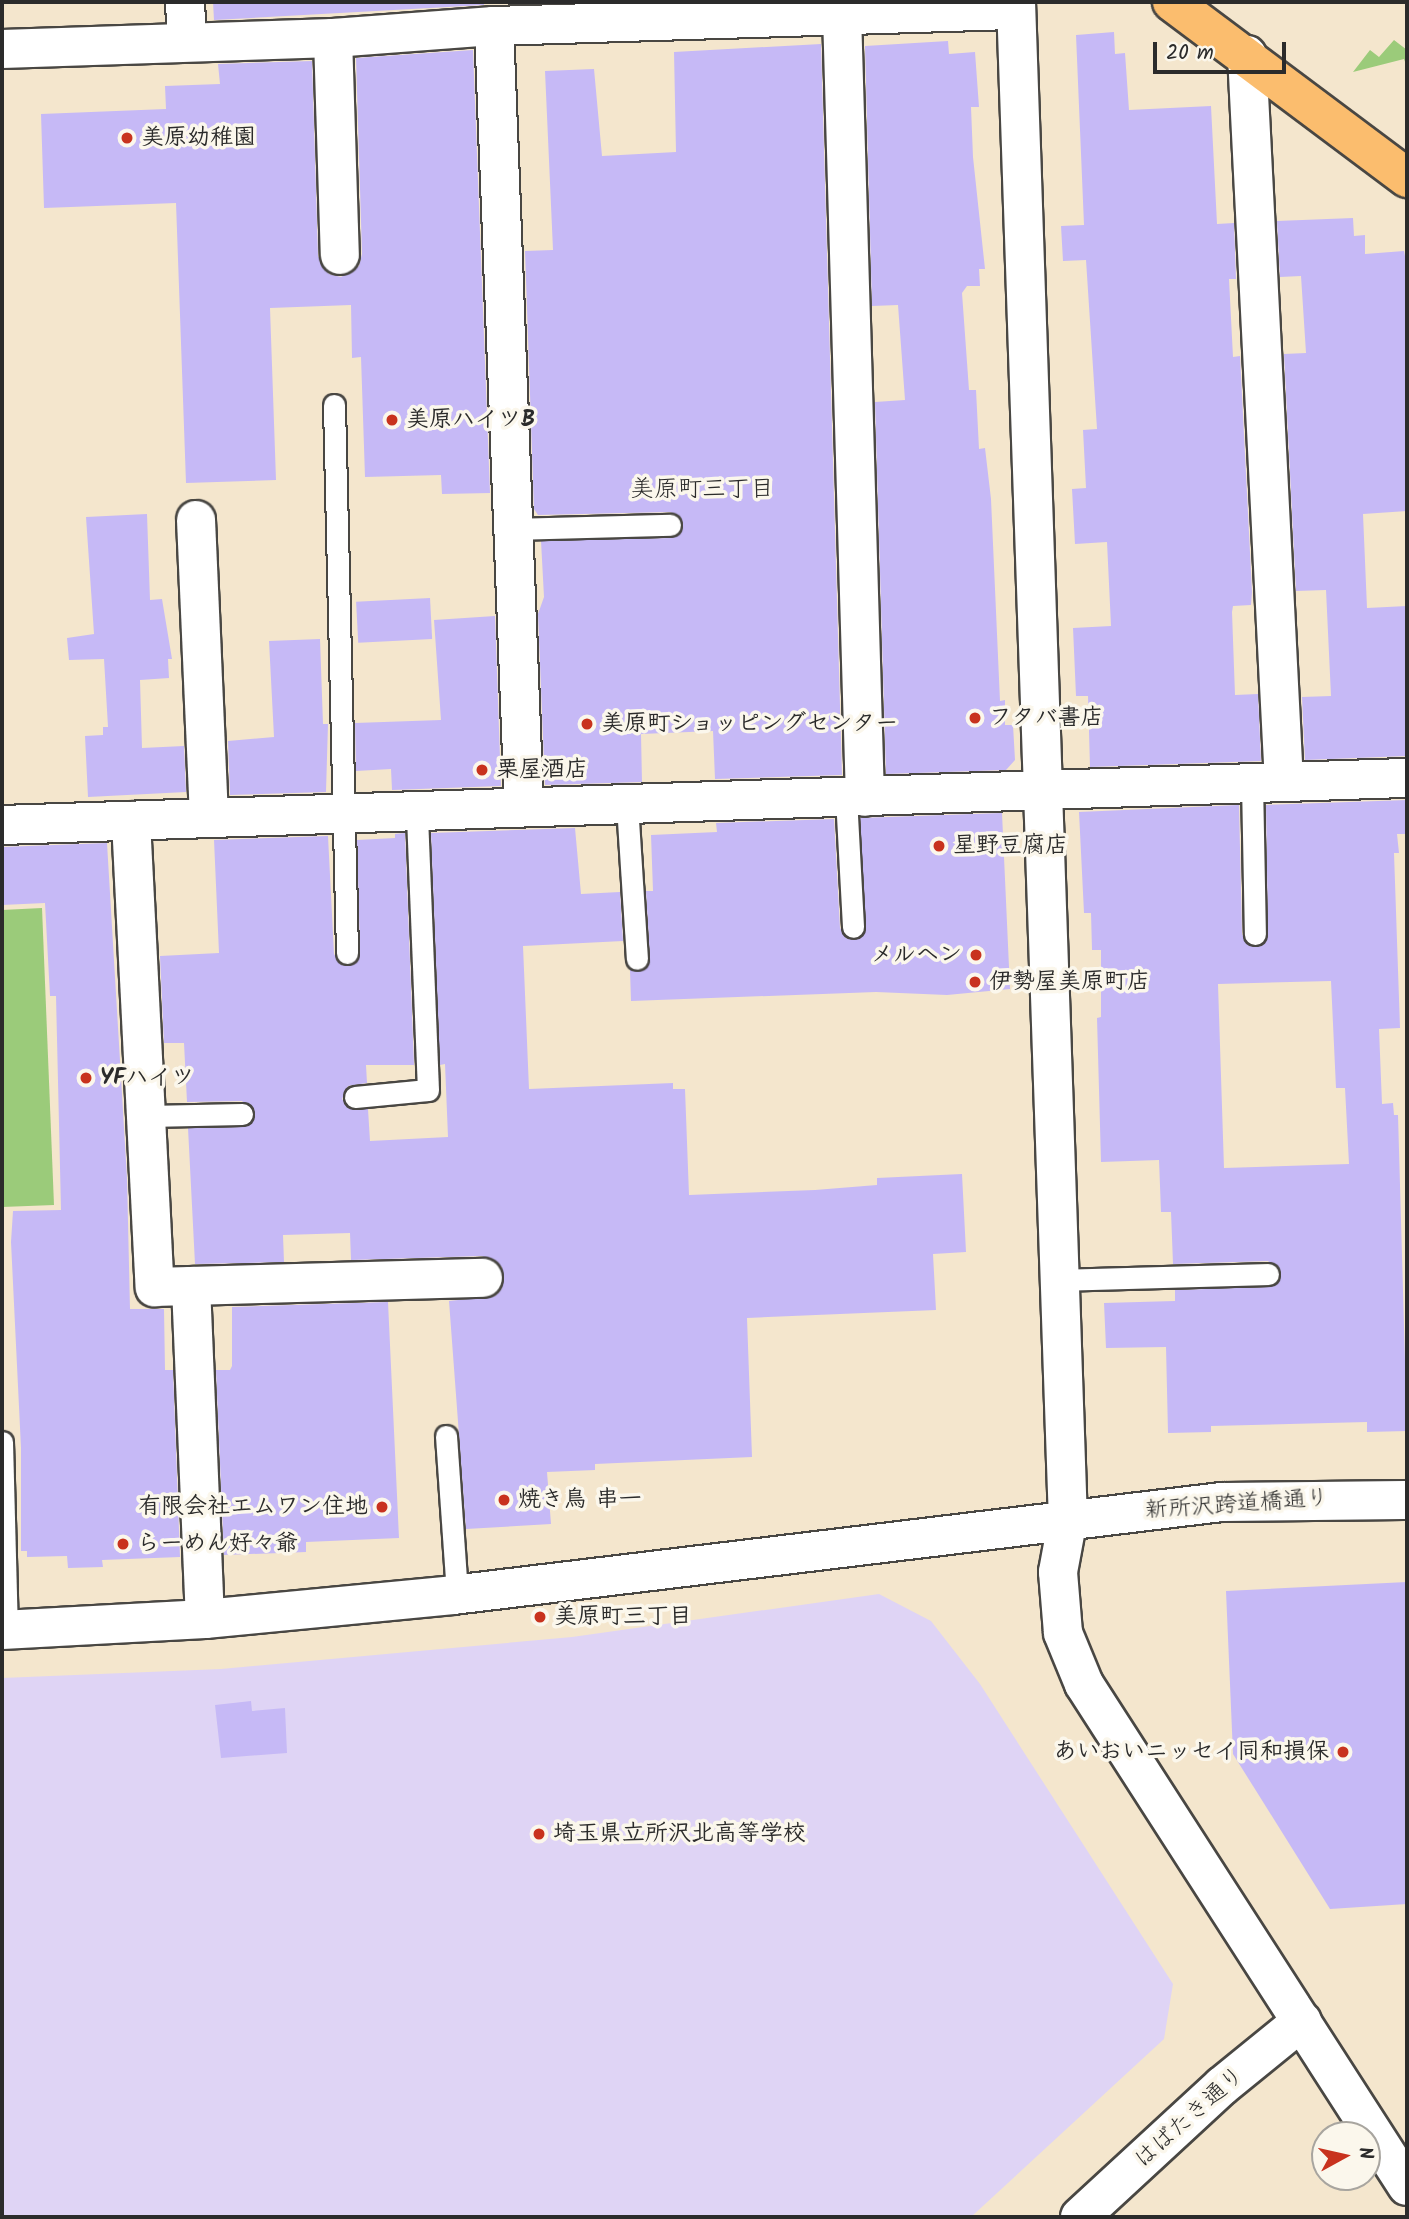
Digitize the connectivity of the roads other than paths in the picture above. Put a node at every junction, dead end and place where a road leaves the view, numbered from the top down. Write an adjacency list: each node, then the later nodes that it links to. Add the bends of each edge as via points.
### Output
1 (185, 2): 8 (street)
2 (1172, 2): 10 (main road)
3 (1014, 6): 4 (street); 19 (street)
4 (842, 14): 6 (street); 20 (street)
5 (414, 17): 6 (street); 7 (street)
6 (494, 26): 16 (street)
7 (333, 37): 8 (street); 12 (street)
8 (187, 42): 9 (street)
9 (2, 49)
10 (1247, 55): 11 (main road); 18 (street)
11 (1407, 178)
12 (340, 255)
13 (334, 405): 23 (lane)
14 (196, 520): 25 (street)
15 (670, 524): 16 (lane)
16 (512, 529): 22 (street)
17 (1407, 778): 18 (street)
18 (1268, 782): 19 (street); 29 (lane)
19 (1040, 789): 20 (street); 37 (street)
20 (856, 797): 21 (street); 28 (lane)
21 (627, 805): 22 (street); 31 (lane)
22 (524, 806): 24 (street)
23 (347, 813): 24 (street); 25 (street); 30 (lane)
24 (417, 813): 32 (lane, via 428,1090)
25 (209, 816): 26 (street)
26 (131, 821): 27 (street); 34 (street)
27 (2, 825)
28 (853, 927)
29 (1255, 934)
30 (347, 953)
31 (637, 959)
32 (355, 1097)
33 (242, 1114): 34 (lane)
34 (148, 1116): 38 (street, via 155,1287)
35 (1268, 1274): 37 (lane)
36 (483, 1278): 38 (street)
37 (1058, 1280): 42 (street)
38 (191, 1286): 44 (street)
39 (446, 1436): 43 (lane)
40 (2, 1442): 45 (lane)
41 (1407, 1500): 42 (street, 新所沢跨道橋通り, via 1221,1502)
42 (1068, 1518): 43 (street, 新所沢跨道橋通り); 46 (street, via 1058,1573 1063,1633 1084,1684)
43 (457, 1594): 44 (street, 新所沢跨道橋通り)
44 (205, 1619): 45 (street, 新所沢跨道橋通り)
45 (5, 1630)
46 (1302, 2021): 47 (street); 48 (street, はばたき通り, via 1223,2086)
47 (1407, 2186)
48 (1080, 2217)

